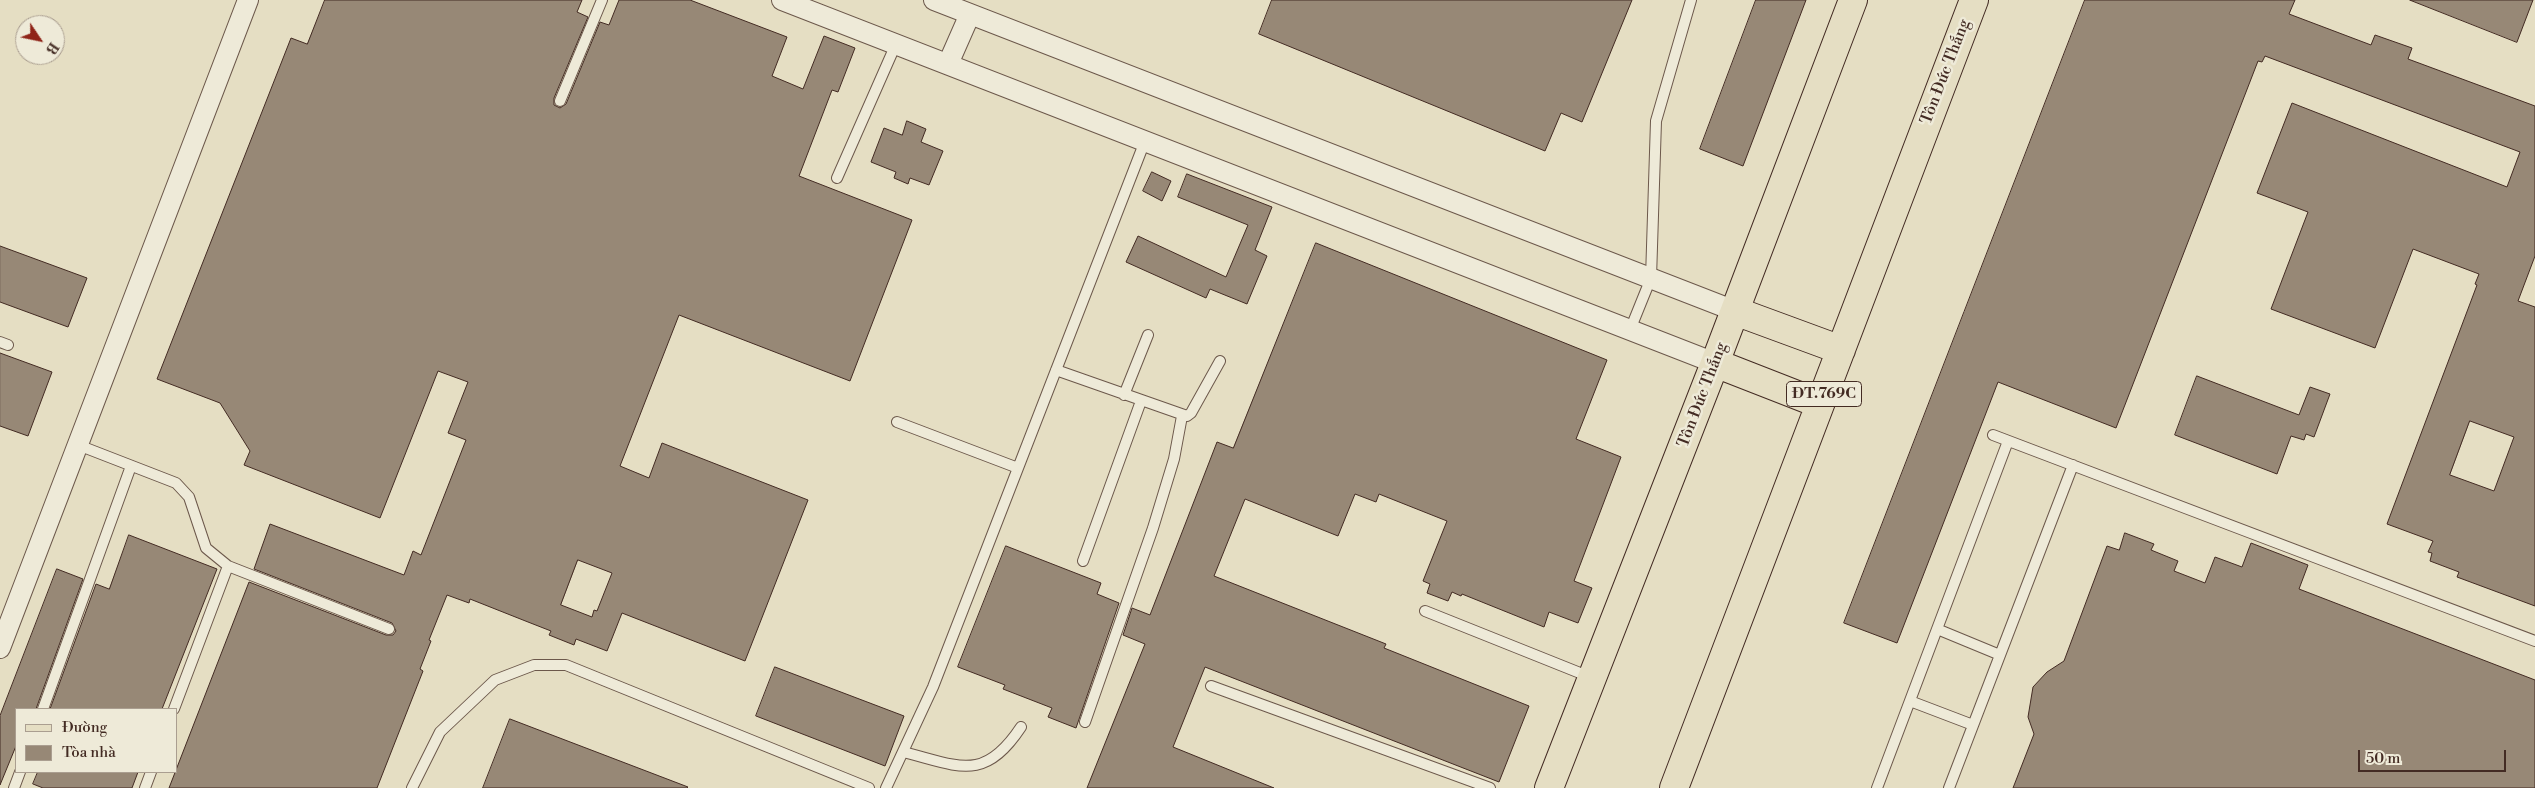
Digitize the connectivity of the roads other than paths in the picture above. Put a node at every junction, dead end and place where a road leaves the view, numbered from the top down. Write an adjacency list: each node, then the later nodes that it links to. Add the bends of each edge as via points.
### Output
1 (248, 0): 29 (street)
2 (602, 0): 11 (lane)
3 (782, 0): 9 (street)
4 (934, 0): 8 (street)
5 (1691, 0): 14 (lane, via 1656,121)
6 (1853, 0): 15 (main road, Tôn Đức Thắng)
7 (1974, 0): 18 (main road, Tôn Đức Thắng / ĐT.769C)
8 (970, 14): 10 (street); 14 (street)
9 (896, 44): 10 (street); 13 (lane)
10 (948, 64): 12 (street)
11 (560, 102)
12 (1145, 141): 16 (street); 21 (lane)
13 (837, 178)
14 (1651, 278): 15 (street); 16 (lane)
15 (1735, 311): 18 (main road); 20 (main road, Tôn Đức Thắng)
16 (1630, 330): 20 (street)
17 (1148, 335): 22 (lane)
18 (1841, 350): 24 (main road, Tôn Đức Thắng / ĐT.769C)
19 (1220, 361): 25 (lane, via 1191,413)
20 (1715, 363): 24 (main road); 41 (main road, Tôn Đức Thắng)
21 (1056, 370): 22 (lane); 32 (lane)
22 (1124, 395): 23 (lane)
23 (1141, 401): 25 (lane); 33 (lane)
24 (1820, 404): 59 (main road, Tôn Đức Thắng / ĐT.769C)
25 (1182, 416): 46 (lane, via 1174,459 1153,528)
26 (897, 422): 32 (lane)
27 (1993, 435): 28 (lane)
28 (2008, 440): 30 (lane); 37 (lane)
29 (78, 445): 31 (lane); 39 (street)
30 (2073, 465): 38 (lane); 40 (lane)
31 (132, 466): 34 (lane, via 176,483 189,497 206,548); 44 (lane)
32 (1018, 468): 49 (lane, via 933,687)
33 (1083, 561)
34 (228, 566): 36 (lane); 45 (lane)
35 (1425, 611): 41 (lane)
36 (389, 629)
37 (1937, 629): 40 (lane); 43 (lane)
38 (2535, 641)
39 (0, 648)
40 (2000, 654): 47 (lane)
41 (1593, 678): 58 (main road, Tôn Đức Thắng)
42 (1211, 686): 57 (lane)
43 (1910, 700): 47 (lane); 60 (lane)
44 (43, 708)
45 (174, 708)
46 (1085, 722)
47 (1973, 725): 61 (lane)
48 (1021, 727): 49 (lane, via 1009,745 988,763 964,768)
49 (903, 752): 56 (lane)
50 (20, 773): 52 (lane)
51 (151, 773): 53 (lane)
52 (14, 788)
53 (145, 788)
54 (412, 788): 55 (lane, via 440,732 495,680 534,665 566,665)
55 (869, 788)
56 (886, 788)
57 (1490, 788)
58 (1549, 788)
59 (1674, 788)
60 (1877, 788)
61 (1949, 788)

